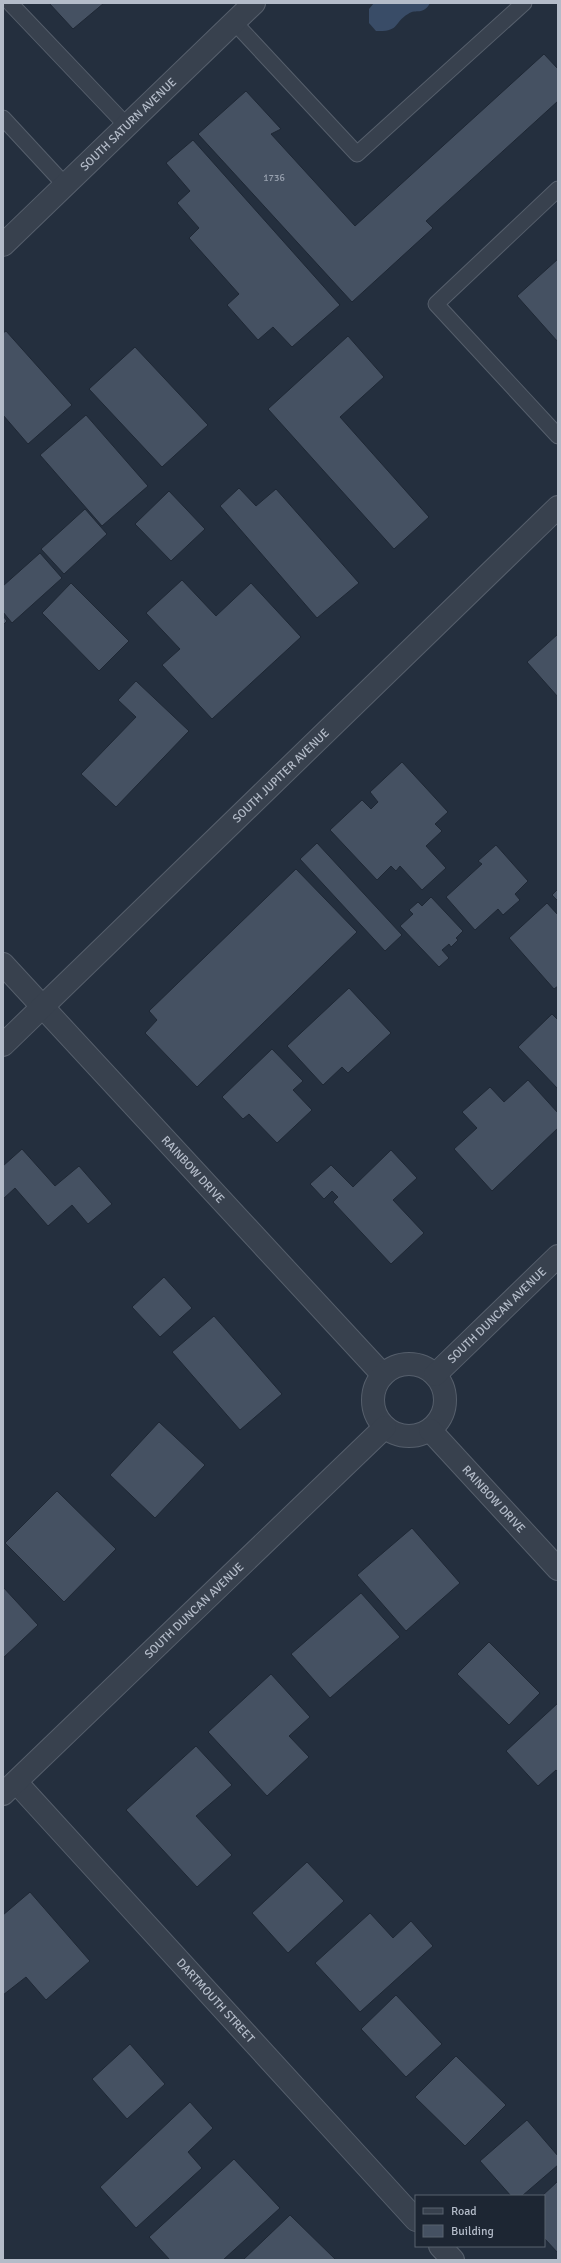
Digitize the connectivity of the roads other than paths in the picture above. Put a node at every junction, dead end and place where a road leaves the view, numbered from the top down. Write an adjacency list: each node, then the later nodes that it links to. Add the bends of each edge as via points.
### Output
1 (10, 3): 6 (lane)
2 (254, 3): 4 (street, SOUTH SATURN AVENUE)
3 (524, 3): 4 (lane, via 357,154)
4 (234, 22): 6 (street, SOUTH SATURN AVENUE)
5 (3, 118): 7 (lane)
6 (127, 126): 7 (street, SOUTH SATURN AVENUE)
7 (65, 184): 9 (street, SOUTH SATURN AVENUE)
8 (558, 189): 10 (lane, via 436,304)
9 (4, 241)
10 (558, 436)
11 (558, 507): 13 (street, SOUTH JUPITER AVENUE)
12 (3, 964): 13 (street, RAINBOW DRIVE)
13 (42, 1007): 14 (street, SOUTH JUPITER AVENUE); 16 (street, RAINBOW DRIVE)
14 (3, 1045)
15 (558, 1256): 17 (street, SOUTH DUNCAN AVENUE)
16 (383, 1374): 17 (street, via 403,1364 415,1364); 18 (street, via 376,1384 373,1401 377,1418)
17 (435, 1375): 19 (street, via 442,1385 446,1398 439,1421)
18 (385, 1427): 19 (street, via 394,1434 407,1436 419,1435); 21 (street, SOUTH DUNCAN AVENUE)
19 (430, 1430): 20 (street, RAINBOW DRIVE)
20 (558, 1568)
21 (10, 1788): 22 (street, DARTMOUTH STREET)
22 (415, 2219)
23 (441, 2247): 24 (street)
24 (453, 2260)

